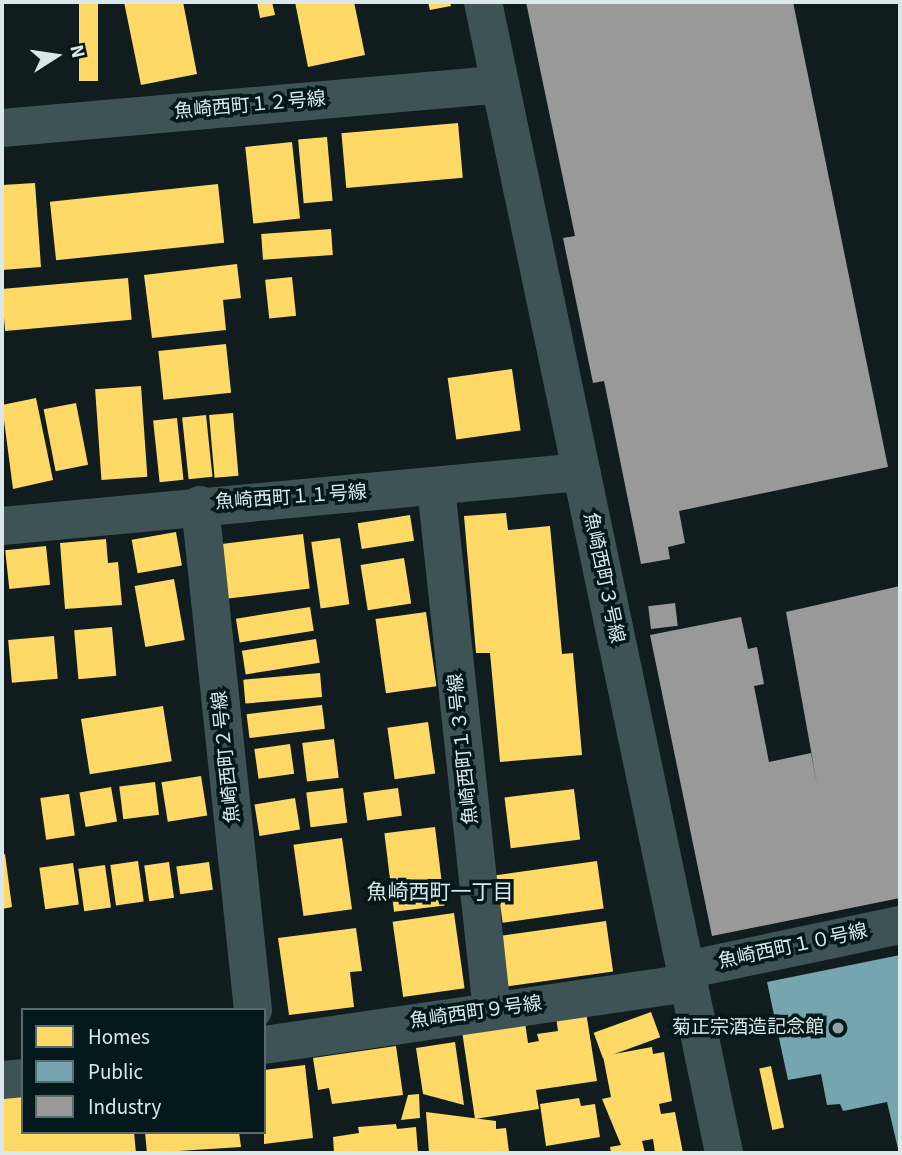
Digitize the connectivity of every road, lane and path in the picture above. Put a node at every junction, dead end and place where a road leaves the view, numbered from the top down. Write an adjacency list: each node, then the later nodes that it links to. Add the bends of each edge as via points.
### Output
1 (484, 2): 2 (street, 魚崎西町３号線)
2 (498, 85): 3 (street, 魚崎西町１２号線); 4 (street, 魚崎西町３号線)
3 (2, 128)
4 (581, 472): 5 (street, 魚崎西町１１号線); 9 (street, 魚崎西町３号線)
5 (436, 487): 6 (street, 魚崎西町１１号線); 11 (street, 魚崎西町１３号線)
6 (200, 505): 7 (street, 魚崎西町１１号線); 10 (street, 魚崎西町２号線)
7 (2, 526)
8 (900, 925): 9 (street, 魚崎西町１０号線)
9 (687, 976): 11 (street, 魚崎西町９号線); 15 (street, 魚崎西町３号線)
10 (253, 1008)
11 (492, 1011): 12 (street, 魚崎西町９号線)
12 (266, 1045)
13 (21, 1077): 14 (street)
14 (2, 1080)
15 (724, 1153)

